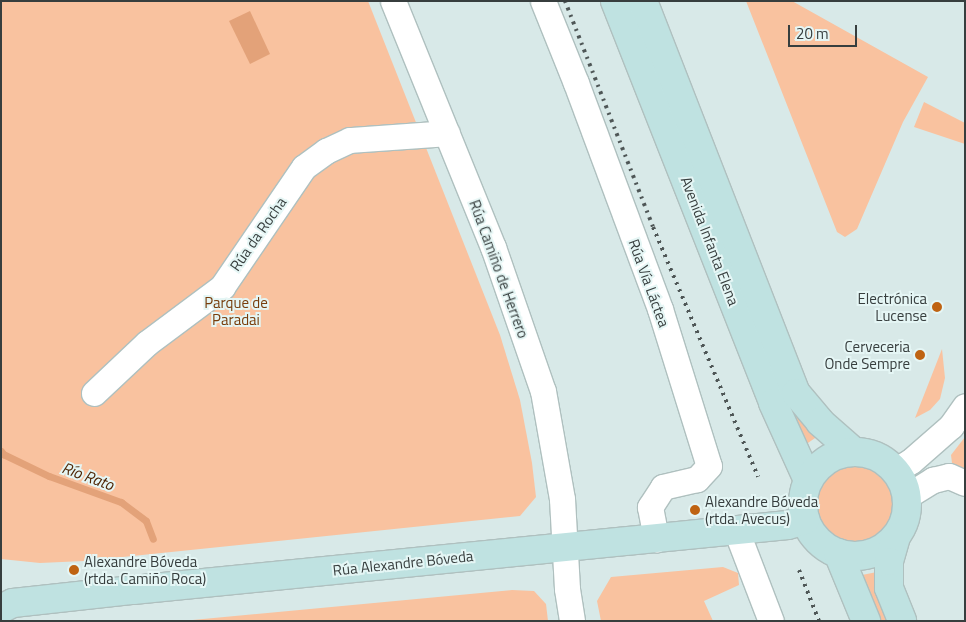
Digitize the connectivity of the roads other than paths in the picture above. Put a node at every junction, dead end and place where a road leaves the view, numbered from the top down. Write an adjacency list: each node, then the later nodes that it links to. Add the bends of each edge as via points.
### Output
1 (393, 1): 5 (street, Rúa Camiño de Herrero)
2 (543, 1): 16 (street, Rúa Vía Láctea, via 660,309 709,466 697,479 663,487 650,507)
3 (615, 1): 10 (street, Avenida Infanta Elena, via 773,403)
4 (643, 1): 8 (street, Avenida Infanta Elena, via 796,393 820,422)
5 (447, 134): 6 (street, Rúa da Rocha, via 350,140 326,151 304,167 222,287 146,344); 17 (street, Rúa Camiño de Herrero, via 493,247 543,391 562,499)
6 (94, 393)
7 (965, 406): 9 (street, via 951,426)
8 (853, 451): 9 (street, via 876,456); 10 (street, via 837,454 823,462)
9 (896, 470): 12 (street)
10 (808, 480): 13 (street, via 802,504)
11 (965, 483): 12 (street, via 949,476 933,480)
12 (907, 496): 15 (street, via 905,522)
13 (805, 520): 14 (street, Rúa Alexandre Bóveda, via 788,525); 18 (street, via 823,546)
14 (736, 530): 16 (street, Rúa Alexandre Bóveda); 21 (street)
15 (896, 537): 18 (street, via 870,555); 23 (street, via 889,562 889,588)
16 (656, 539): 17 (street, Rúa Alexandre Bóveda)
17 (564, 548): 19 (street, Rúa Alexandre Bóveda, via 13,603); 20 (street, Rúa Camiño de Herrero)
18 (838, 554): 22 (street)
19 (1, 609)
20 (572, 621)
21 (771, 621)
22 (866, 621)
23 (902, 621)

